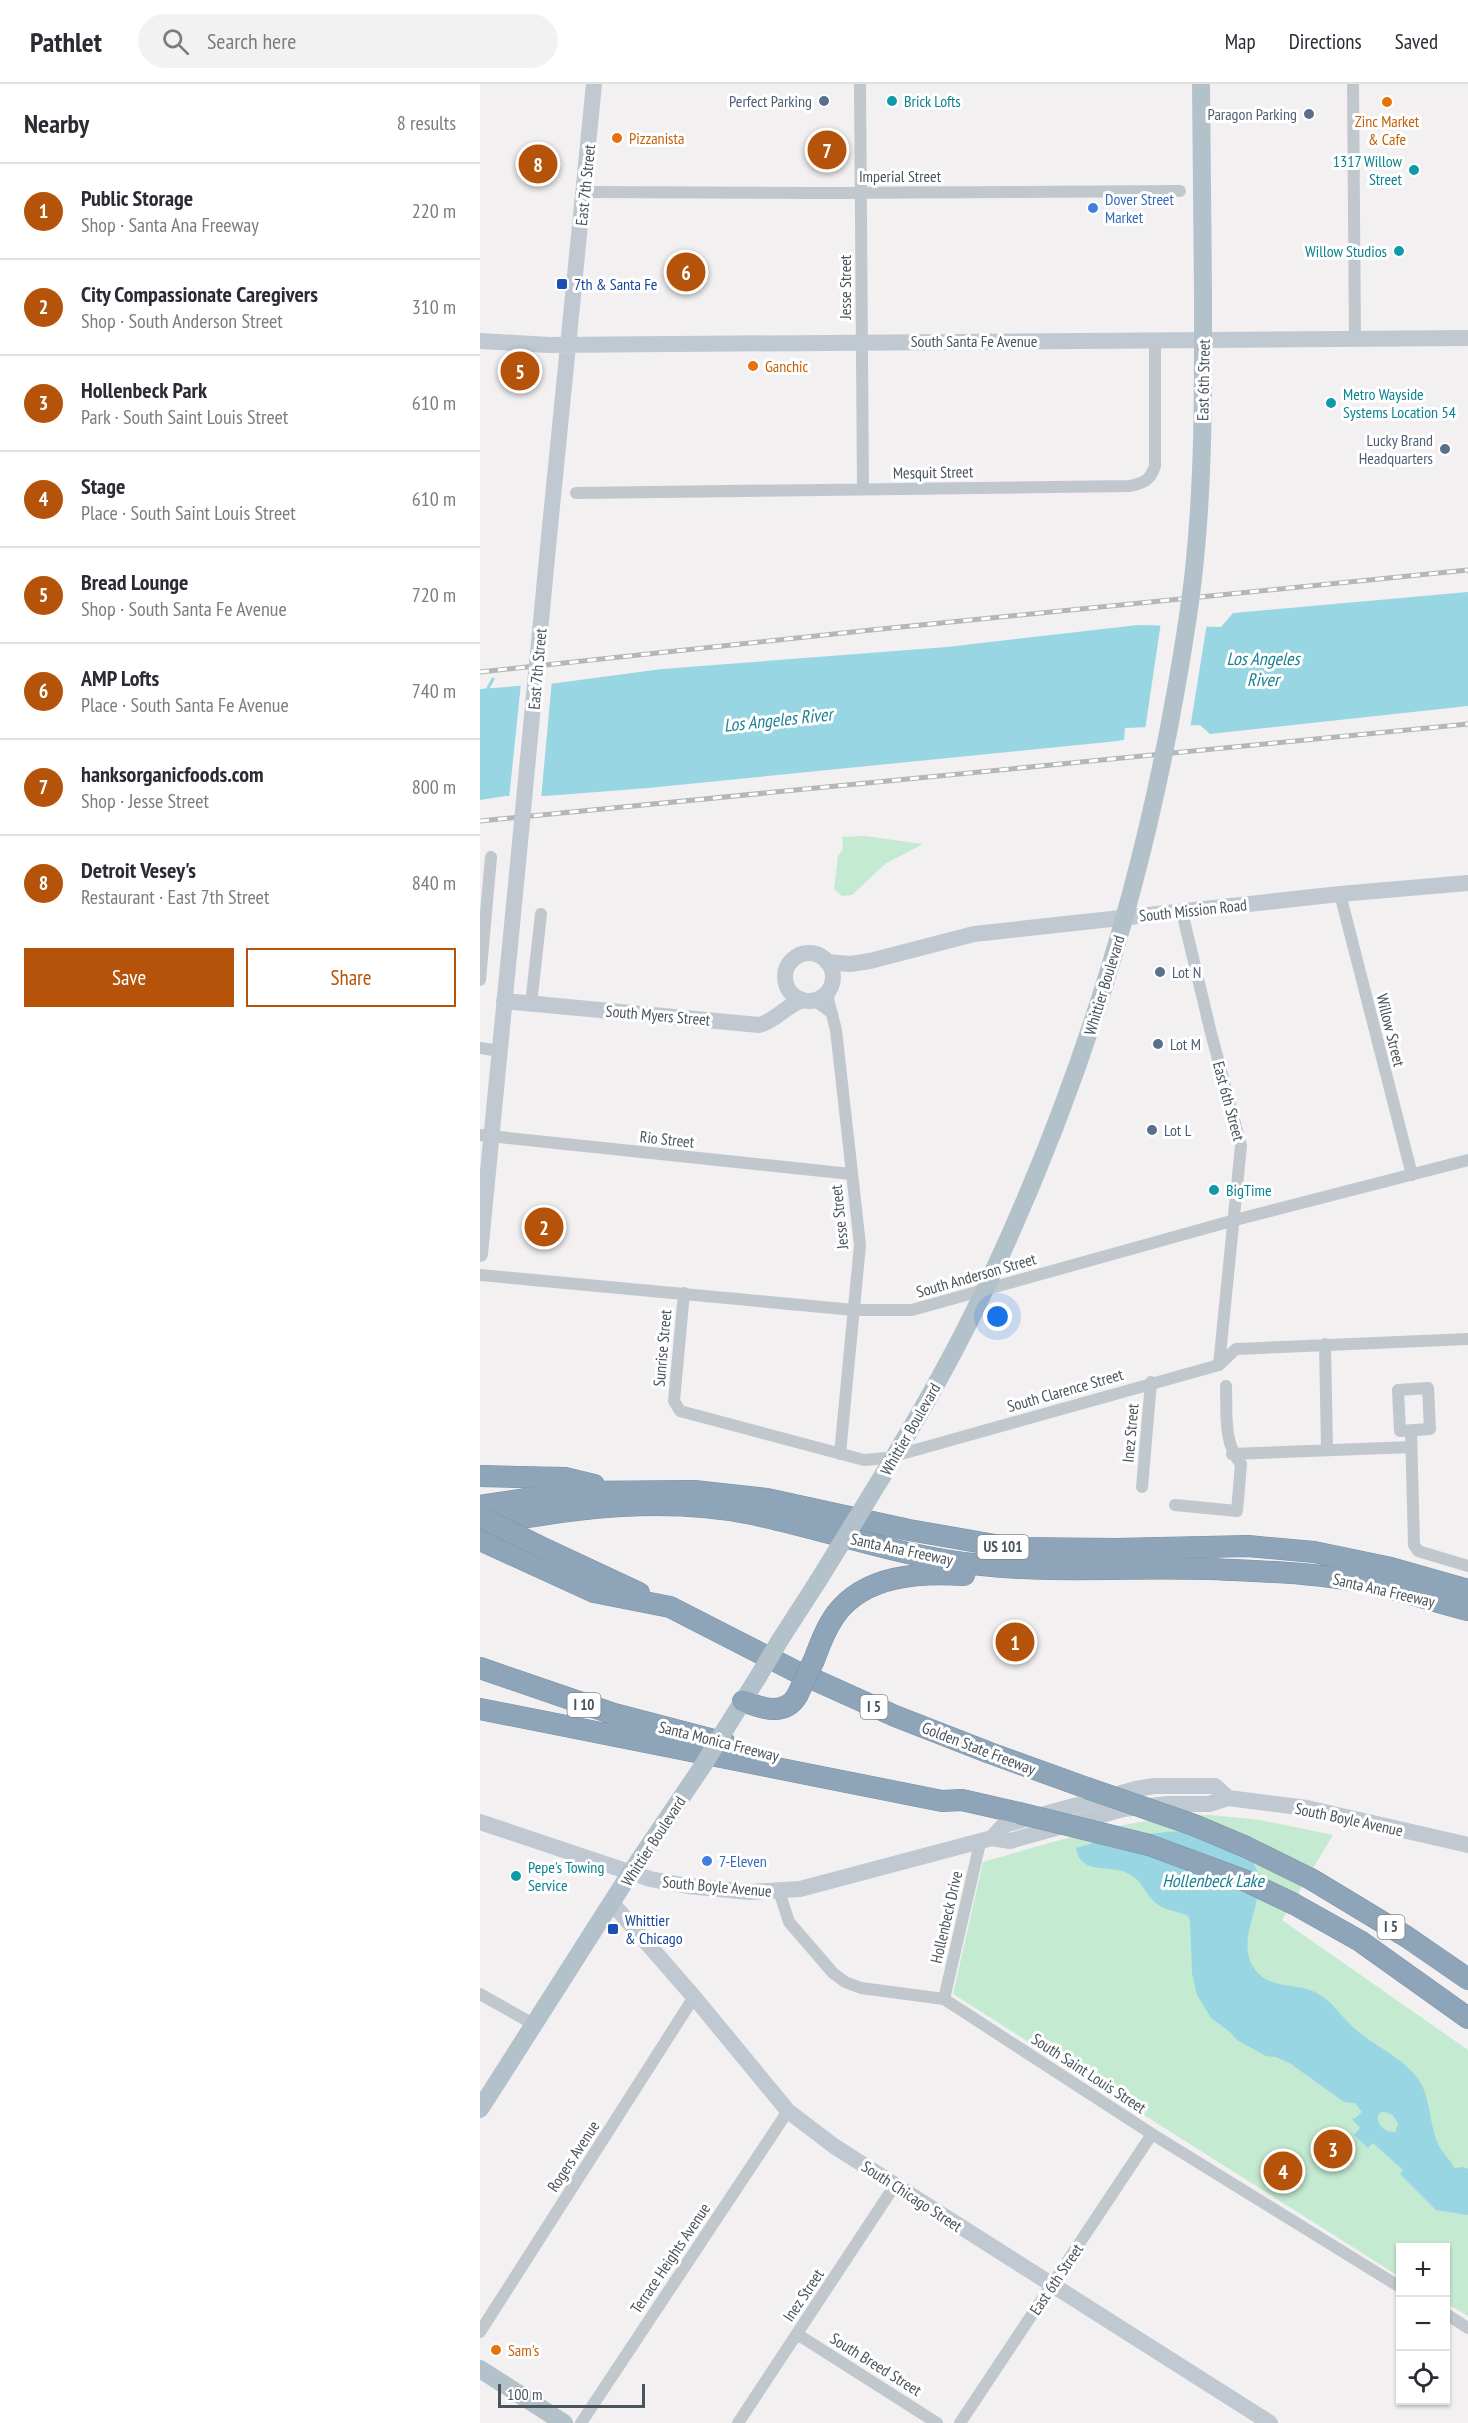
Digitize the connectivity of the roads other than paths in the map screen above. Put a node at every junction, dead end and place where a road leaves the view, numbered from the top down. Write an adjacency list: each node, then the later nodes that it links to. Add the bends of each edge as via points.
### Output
1 (594, 84): 6 (street, East 7th Street)
2 (860, 84): 7 (street, Jesse Street)
3 (1201, 84): 16 (main road, East 6th Street, bridge, via 1203,386 1199,508 1193,582)
4 (1353, 84): 9 (street)
5 (1180, 191): 7 (street, Imperial Street)
6 (584, 192): 7 (street, Imperial Street); 13 (street, East 7th Street)
7 (861, 193): 12 (street, Jesse Street)
8 (1468, 338): 9 (street, South Santa Fe Avenue)
9 (1355, 339): 10 (street, South Santa Fe Avenue)
10 (1155, 340): 12 (street, South Santa Fe Avenue); 14 (street, Mesquit Street, via 1155,466 1145,482 1130,486)
11 (480, 341): 13 (street, South Santa Fe Avenue)
12 (862, 342): 13 (street, South Santa Fe Avenue); 14 (street, Jesse Street)
13 (569, 345): 28 (street, East 7th Street, bridge)
14 (863, 489): 15 (street, Mesquit Street)
15 (576, 493)
16 (1178, 675): 69 (main road, Whittier Boulevard, bridge, via 1154,806 1116,952 1085,1047 1025,1201 909,1434)
17 (491, 857): 22 (street)
18 (1468, 883): 19 (street, South Mission Road)
19 (1340, 894): 20 (street, South Mission Road); 36 (street, Willow Street)
20 (1182, 912): 24 (street, South Mission Road, via 974,934); 37 (street, East 6th Street, via 1241,1146)
21 (541, 914): 29 (street)
22 (482, 935): 25 (street)
23 (827, 962): 24 (street, South Mission Road); 26 (street, via 814,954 798,956 788,967); 27 (street, via 831,968)
24 (850, 964): 27 (street)
25 (480, 980)
26 (788, 987): 27 (street, via 794,996); 30 (street)
27 (819, 993): 30 (street, South Myers Street); 35 (street, Jesse Street, via 832,1013 837,1032)
28 (504, 1001): 29 (street, South Myers Street); 32 (street, East 7th Street)
29 (531, 1004): 30 (street, South Myers Street, via 759,1025)
30 (780, 1013)
31 (480, 1048): 32 (street)
32 (499, 1051): 33 (street, East 7th Street)
33 (485, 1136): 35 (street, Rio Street); 38 (street, East 7th Street)
34 (1468, 1160): 36 (street, South Anderson Street)
35 (851, 1174): 41 (street, Jesse Street, via 860,1245)
36 (1412, 1174): 37 (street, South Anderson Street)
37 (1235, 1220): 41 (street, South Anderson Street, via 912,1310); 44 (street, East 6th Street)
38 (480, 1254)
39 (480, 1275): 40 (street, South Anderson Street)
40 (684, 1293): 41 (street, South Anderson Street); 47 (street, Sunrise Street)
41 (854, 1310): 51 (street, Jesse Street)
42 (1468, 1339): 43 (street, South Clarence Street)
43 (1326, 1344): 44 (street, South Clarence Street, via 1236,1349); 50 (street)
44 (1219, 1365): 45 (street, South Clarence Street)
45 (1151, 1382): 51 (street, South Clarence Street, via 887,1458 864,1460); 54 (street, Inez Street)
46 (1226, 1386): 52 (street)
47 (676, 1406): 51 (street, South Clarence Street, via 680,1411)
48 (1411, 1430): 49 (street)
49 (1411, 1447): 50 (street); 61 (street, via 1414,1545 1418,1551)
50 (1327, 1450): 52 (street)
51 (840, 1454)
52 (1232, 1454): 56 (street, via 1241,1464 1237,1511)
53 (480, 1476): 55 (highway, via 566,1478)
54 (1142, 1487)
55 (617, 1491): 57 (highway, Santa Ana Freeway / US 101, via 571,1492); 62 (highway, Santa Ana Freeway / US 101, via 694,1491 767,1499 1012,1548 1248,1546 1314,1551)
56 (1175, 1505)
57 (480, 1506)
58 (480, 1517): 66 (highway, bridge)
59 (480, 1526): 63 (highway, Santa Ana Freeway / US 101, via 565,1511 683,1506 750,1514 929,1557)
60 (480, 1540): 66 (highway, Golden State Freeway / I 5, via 594,1592)
61 (1468, 1566)
62 (1391, 1568): 64 (highway); 65 (highway, Santa Ana Freeway / US 101)
63 (1035, 1570): 67 (highway, Santa Ana Freeway / US 101, via 1231,1570 1293,1574 1370,1584); 69 (highway, bridge, via 1009,1578 908,1575 865,1590 844,1606 829,1625 790,1705 782,1709 763,1708)
64 (1468, 1585)
65 (1468, 1590)
66 (670, 1607): 78 (highway, Golden State Freeway / I 5, bridge, via 795,1671 895,1716 1205,1830 1311,1879)
67 (1468, 1610)
68 (480, 1668): 71 (highway, Santa Monica Freeway / I 10, via 624,1717 755,1751 944,1792)
69 (743, 1701): 75 (main road, Whittier Boulevard, bridge)
70 (480, 1709): 71 (highway, I 5, via 942,1801)
71 (962, 1800): 84 (highway, I 5, bridge, via 1149,1845 1244,1880 1360,1941)
72 (480, 1822): 75 (street, South Boyle Avenue)
73 (986, 1841): 74 (street, South Boyle Avenue, via 1004,1825 1136,1789 1215,1786 1228,1798 1306,1808); 76 (street, South Boyle Avenue); 83 (street, Hollenbeck Drive)
74 (1468, 1845)
75 (632, 1872): 76 (street, South Boyle Avenue, via 688,1886); 77 (main road, Whittier Boulevard)
76 (779, 1891): 83 (street, South Saint Louis Street, via 789,1922 845,1982 861,1988)
77 (612, 1903): 82 (street, South Chicago Street); 86 (main road, Whittier Boulevard)
78 (1407, 1937): 79 (highway); 80 (highway, Golden State Freeway / I 5)
79 (1468, 1968)
80 (1468, 1979)
81 (480, 1994): 86 (street)
82 (694, 1997): 89 (street, South Chicago Street); 96 (street, Rogers Avenue)
83 (944, 1999): 90 (street, South Saint Louis Street)
84 (1449, 2005): 85 (highway, I 5); 87 (highway)
85 (1468, 2018)
86 (535, 2025): 88 (main road, Whittier Boulevard)
87 (1468, 2028)
88 (480, 2109)
89 (788, 2111): 91 (street, South Chicago Street); 100 (street, Terrace Heights Avenue)
90 (1152, 2134): 92 (street, South Saint Louis Street); 93 (street, East 6th Street)
91 (895, 2185): 93 (street, South Chicago Street); 97 (street, Inez Street)
92 (1396, 2284)
93 (1052, 2285): 103 (street, East 6th Street); 104 (street, South Chicago Street)
94 (1450, 2317): 95 (street)
95 (1468, 2328)
96 (480, 2332)
97 (797, 2334): 101 (street, Inez Street); 102 (street, South Breed Street)
98 (480, 2369): 99 (main road)
99 (564, 2423)
100 (580, 2423)
101 (738, 2423)
102 (937, 2423)
103 (960, 2423)
104 (1270, 2423)

